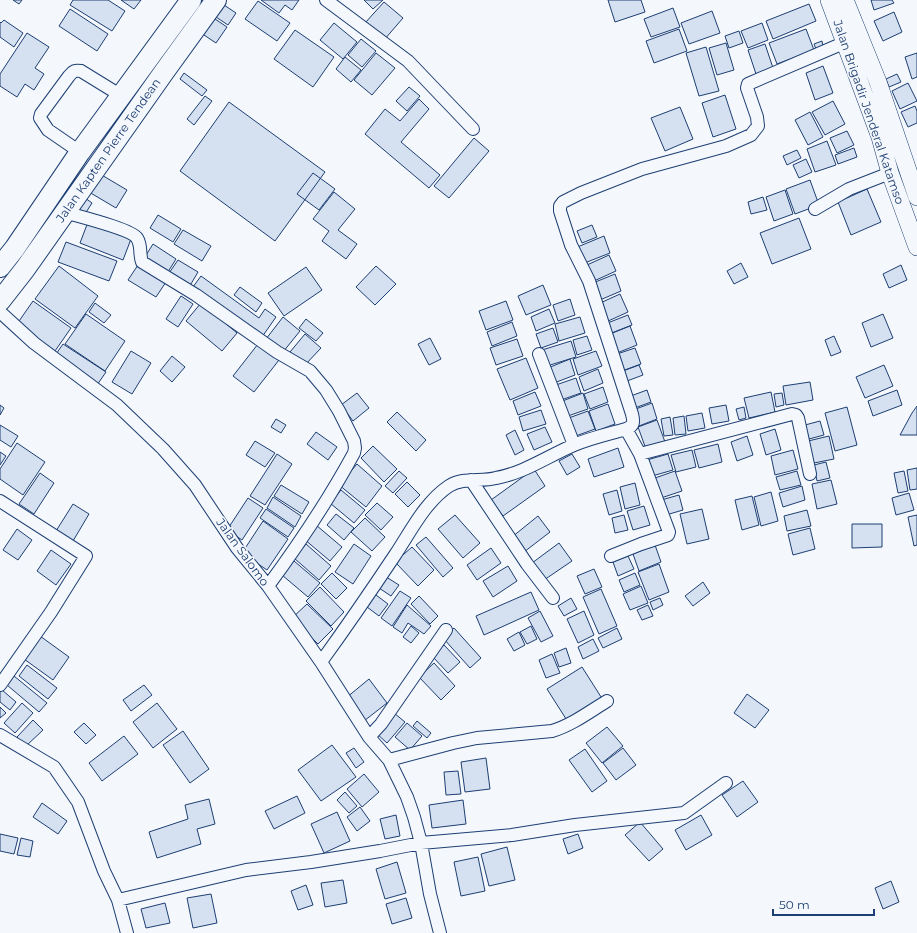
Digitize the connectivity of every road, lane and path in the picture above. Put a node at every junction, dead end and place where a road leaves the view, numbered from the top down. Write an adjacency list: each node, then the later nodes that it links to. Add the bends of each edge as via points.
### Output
1 (190, 0): 7 (highway, Jalan Kapten Pierre Tendean)
2 (216, 0): 14 (highway, Jalan Kapten Pierre Tendean)
3 (326, 0): 8 (street, via 408,61)
4 (829, 0): 6 (main road, Jalan Brigadir Jenderal Katamso)
5 (845, 0): 9 (main road, Jalan Brigadir Jenderal Katamso, via 878,82)
6 (846, 42): 9 (main road, Jalan Brigadir Jenderal Katamso); 22 (street, via 748,84 758,126 751,135 726,146 642,169 581,192 560,206 571,245 589,281 632,414 633,424)
7 (120, 95): 10 (highway, Jalan Kapten Pierre Tendean); 10 (street, via 77,70 72,72 41,114 40,118 45,127)
8 (473, 129)
9 (887, 134): 11 (main road, Jalan Brigadir Jenderal Katamso); 12 (main road, Jalan Brigadir Jenderal Katamso)
10 (80, 152): 16 (highway, Jalan Kapten Pierre Tendean)
11 (890, 173): 13 (street, via 850,189); 15 (main road, Jalan Brigadir Jenderal Katamso)
12 (917, 197)
13 (815, 209)
14 (64, 212): 17 (highway, Jalan Kapten Pierre Tendean); 29 (street, via 136,236 140,244 142,262 196,295 277,352 310,371 339,411 354,442 354,453)
15 (917, 247)
16 (14, 248): 17 (highway); 18 (highway, Jalan Kapten Pierre Tendean)
17 (32, 258): 19 (highway, Jalan Kapten Pierre Tendean)
18 (0, 267)
19 (0, 301)
20 (0, 312): 29 (street, Jalan Salomo, via 25,335 117,405 163,449 195,485 237,548)
21 (539, 354): 23 (street)
22 (626, 429): 23 (street); 24 (street)
23 (574, 445): 26 (street, via 498,478)
24 (640, 454): 25 (street, via 792,414 798,418); 28 (street, via 669,532 668,535)
25 (810, 474)
26 (471, 480): 30 (street); 32 (street, via 450,485 424,512)
27 (0, 501): 33 (street, via 86,556)
28 (611, 556)
29 (268, 586): 32 (street, Jalan Salomo)
30 (553, 598)
31 (446, 630): 36 (street, via 381,724)
32 (321, 662): 36 (street, Jalan Salomo)
33 (0, 685)
34 (607, 701): 37 (street, via 562,728 552,731 477,738)
35 (0, 735): 40 (street, via 54,767 78,802 104,871)
36 (369, 737): 37 (street, Jalan Salomo)
37 (389, 760): 39 (street, Jalan Salomo, via 411,806)
38 (726, 784): 39 (street, via 684,813 512,835)
39 (421, 843): 40 (street, via 319,861 246,870); 42 (street, Jalan Salomo)
40 (118, 900): 41 (street)
41 (127, 933)
42 (440, 933)

